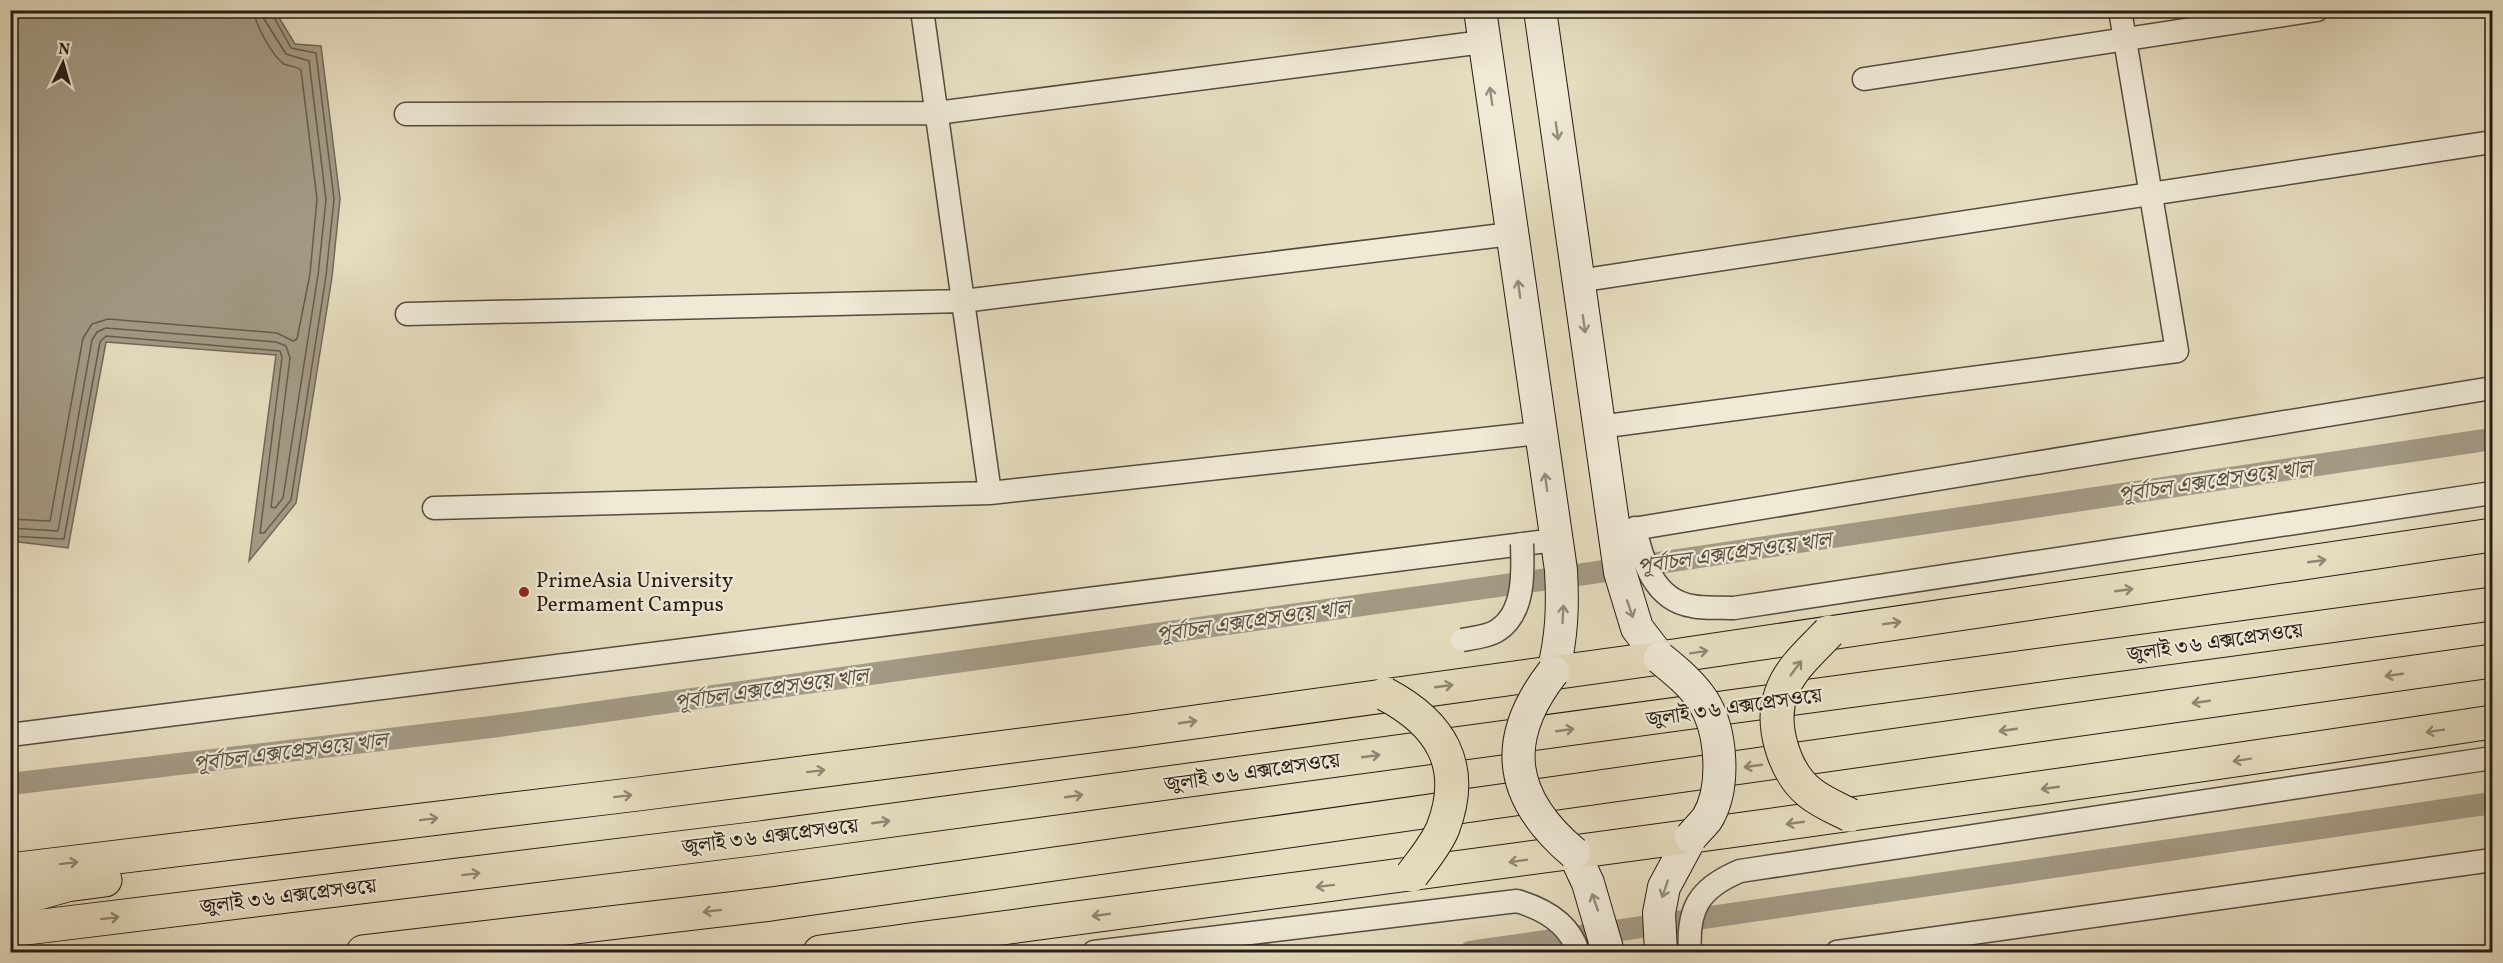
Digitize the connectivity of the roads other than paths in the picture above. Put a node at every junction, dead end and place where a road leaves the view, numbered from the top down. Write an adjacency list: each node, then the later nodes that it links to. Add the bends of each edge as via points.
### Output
1 (922, 10): 9 (street)
2 (1480, 10): 7 (street)
3 (1540, 10): 14 (street, one-way to 14)
4 (2120, 10): 6 (street)
5 (2317, 10): 6 (street)
6 (2124, 40): 8 (street); 12 (street)
7 (1483, 42): 9 (street); 13 (street, one-way to 7)
8 (1864, 79)
9 (937, 113): 10 (street); 15 (street)
10 (406, 114)
11 (2493, 141): 12 (street)
12 (2151, 194): 14 (street); 18 (street, via 2177,351)
13 (1511, 234): 15 (street); 19 (street, one-way to 13)
14 (1578, 281): 18 (street, one-way to 18)
15 (963, 301): 16 (street); 20 (street)
16 (407, 314)
17 (2493, 388): 23 (street)
18 (1599, 427): 23 (street)
19 (1539, 433): 20 (street); 25 (street, one-way to 19)
20 (990, 493): 22 (street)
21 (2493, 493): 23 (street, via 1734,608 1690,606 1664,593)
22 (434, 508)
23 (1625, 530): 30 (street, one-way to 30, via 1620,572 1637,628)
24 (2493, 535): 28 (main road, one-way to 24)
25 (1555, 540): 32 (street, one-way to 25, via 1563,611); 35 (street)
26 (1522, 544): 29 (street, bridge, via 1523,575 1515,611 1498,631)
27 (2493, 604): 45 (main road, জুলাই ৩৬ এক্সপ্রেসওয়ে, one-way to 27, via 772,836)
28 (1829, 632): 30 (main road, one-way to 28); 37 (main road, one-way to 28, bridge, via 1827,804 1797,780 1778,727 1777,710 1785,686 1796,667)
29 (1462, 640)
30 (1660, 658): 32 (main road); 39 (street, bridge, via 1690,684 1703,702 1717,743 1719,764 1713,801 1707,818)
31 (2493, 661): 46 (main road, one-way to 46, via 771,904)
32 (1553, 672): 33 (main road, one-way to 32); 40 (street, bridge, via 1526,715 1518,754 1525,787 1540,822)
33 (1385, 694): 38 (main road, one-way to 33, via 1130,731); 43 (main road, bridge, via 1412,708 1431,726 1450,769 1443,827)
34 (2493, 722): 37 (main road, one-way to 37)
35 (10, 735)
36 (2493, 758): 52 (street, via 1740,871 1721,879 1693,909 1688,933)
37 (1850, 815): 39 (main road, one-way to 39, bridge)
38 (390, 824): 42 (main road, one-way to 38); 44 (main road, via 367,840 320,852 67,885)
39 (1691, 837): 40 (main road); 51 (street, one-way to 51, via 1664,887 1659,913)
40 (1574, 854): 43 (main road, one-way to 43); 50 (street, one-way to 40, via 1588,883)
41 (2493, 860): 53 (street)
42 (10, 870)
43 (1412, 875): 47 (main road, one-way to 47)
44 (10, 901)
45 (10, 930)
46 (363, 952)
47 (820, 952)
48 (1094, 952): 49 (street, via 1517,901 1538,907 1560,922)
49 (1578, 952)
50 (1608, 952)
51 (1660, 952)
52 (1690, 952)
53 (1837, 952)

